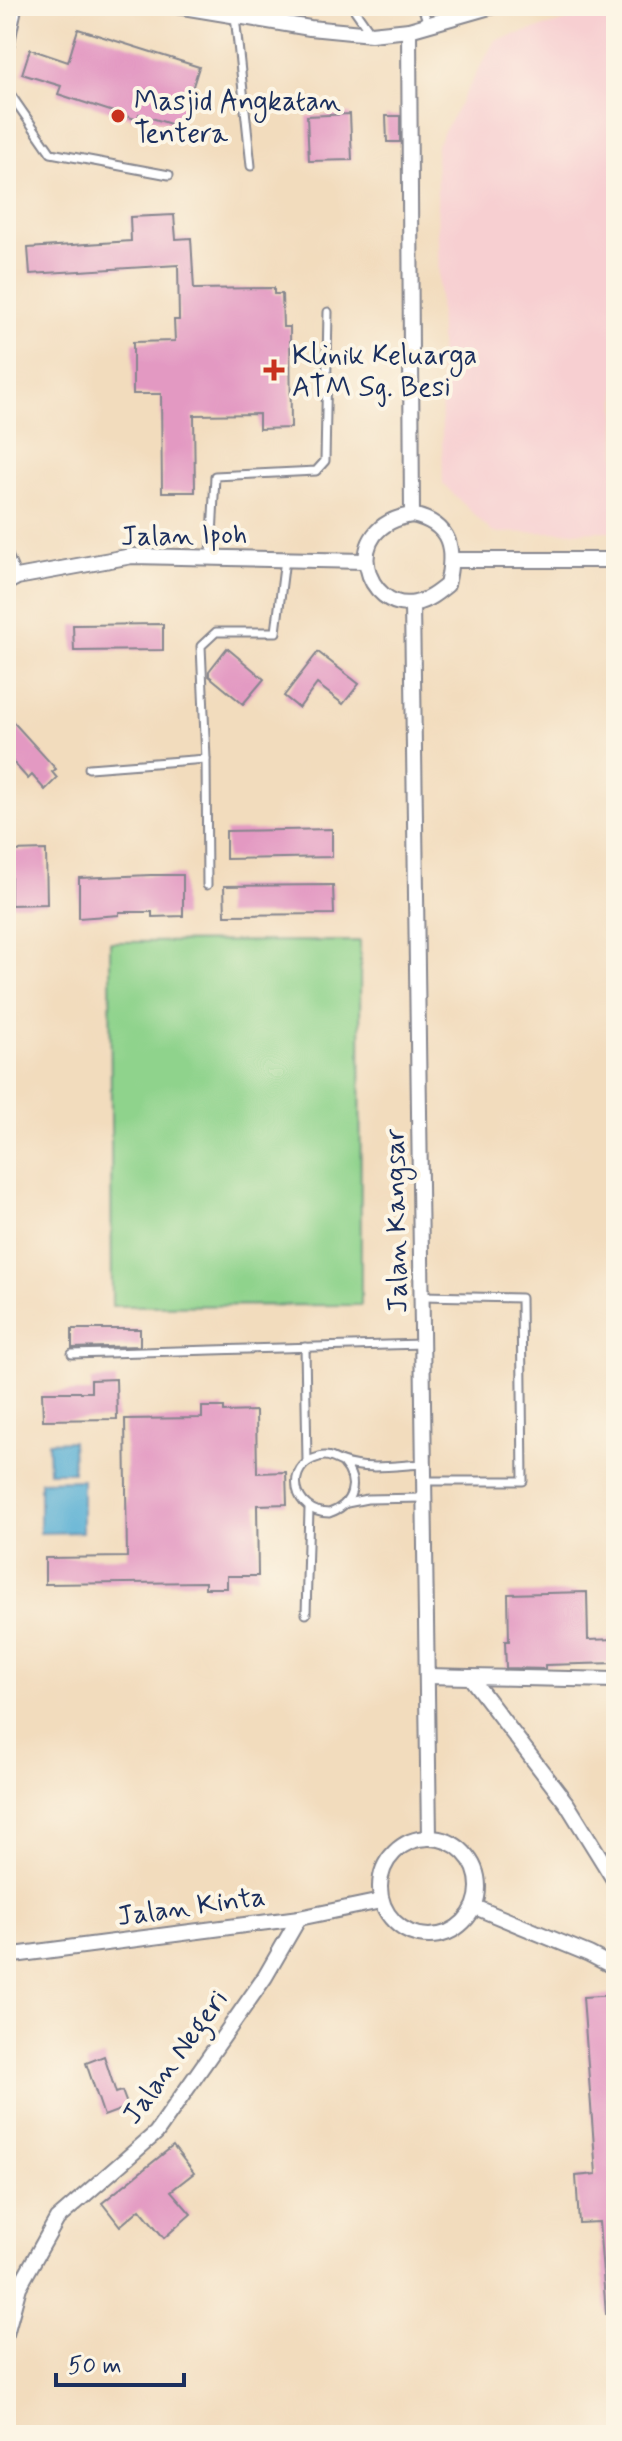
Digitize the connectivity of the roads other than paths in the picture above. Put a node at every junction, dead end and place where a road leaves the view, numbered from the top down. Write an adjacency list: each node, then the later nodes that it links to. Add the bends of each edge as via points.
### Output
1 (18, 6): 11 (lane)
2 (177, 6): 6 (street)
3 (352, 6): 10 (lane)
4 (422, 6): 8 (lane)
5 (490, 7): 8 (street)
6 (196, 8): 7 (street)
7 (235, 16): 10 (street); 13 (lane)
8 (428, 24): 9 (street)
9 (409, 30): 10 (street); 16 (street)
10 (371, 34)
11 (6, 64)
12 (6, 88): 14 (lane, via 51,153)
13 (251, 166)
14 (169, 175)
15 (328, 312): 18 (lane, via 325,461 316,471 215,476)
16 (412, 515): 20 (street, via 439,527); 22 (street, via 381,526 372,536)
17 (6, 550): 23 (lane)
18 (211, 557): 19 (street, Jalan Ipoh); 23 (street, Jalan Ipoh, via 132,556)
19 (285, 559): 22 (street, Jalan Ipoh); 25 (lane, via 276,632 216,632 201,646)
20 (453, 560): 21 (street); 24 (street, via 447,585)
21 (616, 560)
22 (365, 561): 24 (street, via 378,590)
23 (11, 580)
24 (412, 604): 28 (street, Jalan Kangsar)
25 (206, 759): 26 (lane); 27 (lane)
26 (89, 768)
27 (207, 885)
28 (422, 1296): 29 (street, Jalan Kangsar); 35 (lane, via 521,1298 523,1481)
29 (422, 1344): 30 (lane); 34 (street, Jalan Kangsar)
30 (305, 1347): 31 (lane); 32 (lane)
31 (72, 1354)
32 (307, 1462): 33 (lane, via 325,1456); 38 (lane, via 296,1486)
33 (343, 1463): 34 (lane); 37 (lane, via 353,1486)
34 (424, 1464): 35 (street, Jalan Kangsar)
35 (424, 1481): 36 (street, Jalan Kangsar)
36 (424, 1498): 37 (lane); 40 (street, Jalan Kangsar)
37 (347, 1503): 38 (lane, via 329,1513)
38 (309, 1509): 39 (lane)
39 (306, 1614)
40 (427, 1676): 41 (street); 43 (street, Jalan Kangsar)
41 (470, 1677): 42 (street); 44 (street, via 567,1804)
42 (616, 1680)
43 (429, 1837): 45 (street, via 400,1847 388,1859); 46 (street, via 446,1840 470,1858 479,1891)
44 (616, 1883)
45 (381, 1901): 46 (street, via 403,1929 425,1937 446,1934); 47 (street, Jalan Kinta)
46 (475, 1907): 49 (street)
47 (299, 1918): 48 (street, Jalan Kinta); 50 (street, Jalan Negeri, via 265,1977 156,2133 57,2219 19,2287)
48 (6, 1956)
49 (616, 1968)
50 (6, 2334)

